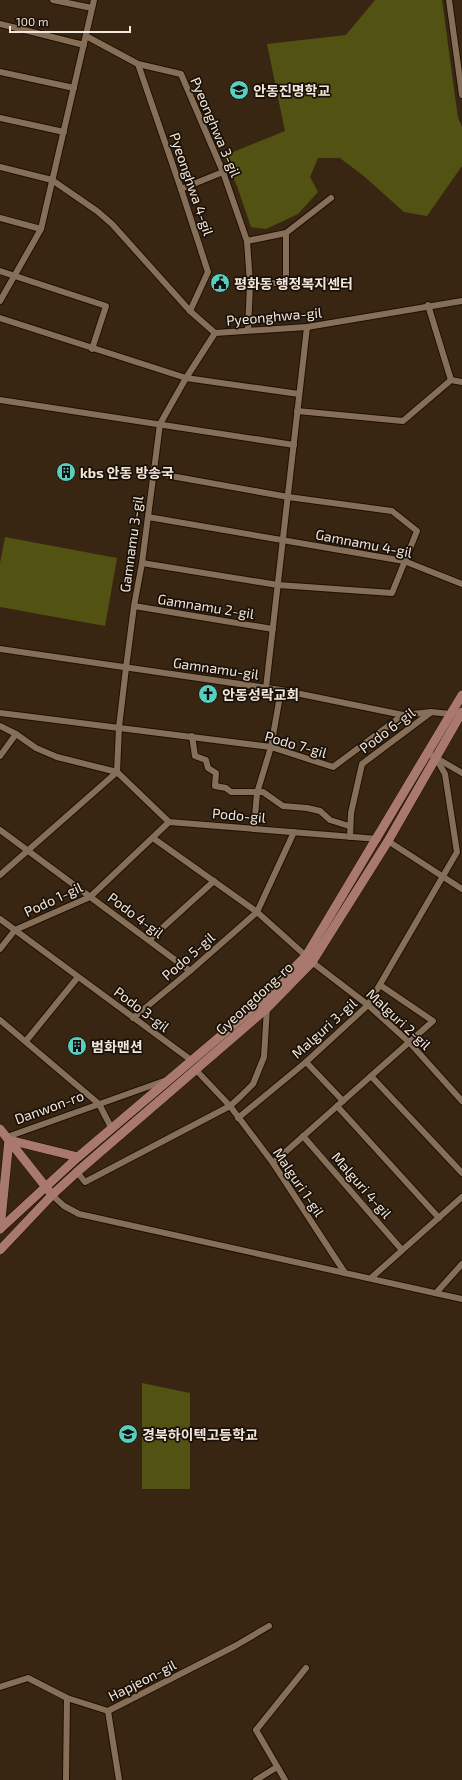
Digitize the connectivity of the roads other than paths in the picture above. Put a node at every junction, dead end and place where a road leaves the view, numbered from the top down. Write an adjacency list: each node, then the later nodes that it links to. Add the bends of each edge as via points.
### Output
1 (54, 0): 4 (street)
2 (94, 0): 4 (street)
3 (449, 0): 11 (street)
4 (92, 8): 6 (street)
5 (0, 24): 7 (street)
6 (86, 36): 7 (street); 8 (street, Pyeonghwa 3-gil)
7 (84, 45): 10 (street)
8 (138, 64): 15 (street, Pyeonghwa 3-gil, via 181,74); 17 (street, Pyeonghwa 4-gil)
9 (0, 72): 10 (street)
10 (74, 88): 13 (street)
11 (462, 95)
12 (0, 118): 13 (street)
13 (64, 132): 16 (street)
14 (0, 167): 16 (street)
15 (223, 172): 17 (street); 22 (street, Pyeonghwa 3-gil)
16 (52, 180): 20 (street); 31 (street, Pyeonghwa-gil, via 112,224)
17 (181, 189): 31 (street, Pyeonghwa 4-gil, via 208,272)
18 (331, 198): 21 (street)
19 (0, 218): 20 (street)
20 (41, 229): 24 (street)
21 (286, 233): 22 (street); 27 (street)
22 (248, 241): 26 (street, Pyeonghwa 3-gil)
23 (0, 271): 24 (street)
24 (15, 276): 28 (street); 36 (street, via 106,306)
25 (336, 282): 27 (street)
26 (250, 284): 27 (street); 34 (street, Pyeonghwa 3-gil)
27 (286, 284)
28 (0, 301)
29 (462, 301): 30 (street, Pyeonghwa-gil)
30 (428, 305): 33 (street, Pyeonghwa-gil); 38 (street)
31 (190, 311): 35 (street, Pyeonghwa-gil)
32 (0, 318): 36 (street)
33 (307, 327): 34 (street, Pyeonghwa-gil); 40 (street, Gamnamu 2-gil)
34 (248, 330): 35 (street, Pyeonghwa-gil)
35 (215, 333): 37 (street, Gamnamu 3-gil)
36 (92, 349): 37 (street)
37 (186, 378): 40 (street); 43 (street, Gamnamu 3-gil)
38 (451, 380): 39 (street); 42 (street, via 404,421)
39 (462, 382)
40 (299, 394): 42 (street, Gamnamu 2-gil)
41 (0, 400): 43 (street)
42 (297, 411): 44 (street, Gamnamu 2-gil)
43 (160, 424): 44 (street); 45 (street, Gamnamu 3-gil)
44 (294, 445): 46 (street, Gamnamu 2-gil)
45 (154, 474): 46 (street); 47 (street, Gamnamu 3-gil)
46 (288, 497): 48 (street, Gamnamu 2-gil); 49 (street, via 392,511 417,531)
47 (148, 516): 48 (street); 50 (street, Gamnamu 3-gil)
48 (283, 540): 49 (street, Gamnamu 4-gil); 52 (street, Gamnamu 2-gil)
49 (404, 561): 51 (street, Gamnamu 4-gil); 52 (street, via 392,593)
50 (142, 562): 52 (street); 53 (street, Gamnamu 3-gil)
51 (462, 584)
52 (278, 585): 54 (street, Gamnamu 2-gil)
53 (134, 606): 54 (street, Gamnamu 2-gil); 56 (street, Gamnamu 3-gil)
54 (273, 629): 57 (street, Gamnamu 2-gil)
55 (0, 649): 56 (street, Gamnamu-gil)
56 (126, 668): 57 (street, Gamnamu-gil); 66 (street)
57 (266, 688): 58 (street, Gamnamu-gil)
58 (281, 690): 64 (street, Gamnamu-gil); 69 (street)
59 (462, 695): 63 (street, Gyeongdong-ro)
60 (431, 712): 63 (street, Gamnamu-gil); 64 (street, Gamnamu-gil); 76 (street, Podo 6-gil, via 362,764)
61 (462, 712): 70 (street, Gyeongdong-ro)
62 (0, 713): 66 (street, Podo 7-gil)
63 (451, 714): 70 (street, Gyeongdong-ro)
64 (403, 715): 69 (street, Podo 7-gil, via 333,767)
65 (0, 726): 67 (street)
66 (119, 727): 68 (street, Podo 7-gil); 72 (street)
67 (16, 734): 71 (street); 72 (street, via 36,748 57,757)
68 (192, 736): 69 (street, Podo 7-gil); 74 (street, via 195,756 206,760 208,768 216,773 215,786 231,792)
69 (271, 747): 74 (street)
70 (432, 755): 73 (street); 82 (street, Gyeongdong-ro); 83 (street, Gyeongdong-ro); 86 (street, Malguri 3-gil, via 445,774 458,852)
71 (0, 756)
72 (117, 772): 75 (street); 84 (street)
73 (462, 773)
74 (257, 793): 76 (street, via 263,792 284,806 320,811 330,820); 77 (street)
75 (169, 822): 77 (street, Podo-gil); 81 (street, Podo 1-gil)
76 (349, 826): 80 (street, Podo 6-gil)
77 (254, 829): 79 (street, Podo-gil)
78 (0, 830): 84 (street, Podo 4-gil)
79 (294, 832): 80 (street, Podo-gil); 90 (street, Podo 5-gil)
80 (350, 836): 82 (street, Podo-gil)
81 (153, 838): 87 (street); 89 (street, Podo 1-gil)
82 (378, 839): 95 (street, Gyeongdong-ro)
83 (388, 841): 86 (street); 95 (street, Gyeongdong-ro)
84 (28, 850): 85 (street); 89 (street, Podo 4-gil)
85 (0, 876)
86 (443, 877): 88 (street); 98 (street, Malguri 3-gil)
87 (214, 881): 90 (street); 93 (street)
88 (462, 889)
89 (90, 897): 92 (street, Podo 1-gil); 93 (street, Podo 4-gil)
90 (257, 912): 95 (street, Malguri 2-gil); 96 (street, Podo 5-gil)
91 (0, 919): 92 (street, Podo 3-gil)
92 (15, 930): 94 (street, Podo 1-gil); 97 (street, Podo 3-gil)
93 (149, 940): 96 (street, Podo 4-gil)
94 (0, 949)
95 (309, 959): 99 (street, Malguri 2-gil); 100 (street, Gyeongdong-ro); 105 (street, Gyeongdong-ro)
96 (190, 971): 101 (street, Podo 5-gil)
97 (78, 977): 101 (street, Podo 3-gil); 103 (street)
98 (380, 985): 99 (street, Malguri 3-gil); 104 (street, via 433,1021)
99 (368, 1005): 104 (street, Malguri 2-gil); 106 (street, Malguri 3-gil)
100 (267, 1008): 107 (street, Gyeongdong-ro); 113 (street, via 264,1057 253,1084)
101 (134, 1018): 105 (street, Podo 3-gil)
102 (0, 1020): 103 (street)
103 (26, 1040): 112 (street, Danwon-ro)
104 (409, 1042): 108 (street); 111 (street, Malguri 2-gil)
105 (191, 1060): 109 (street, Gyeongdong-ro)
106 (306, 1062): 110 (street); 115 (street, Malguri 3-gil)
107 (196, 1070): 113 (street, Malguri 1-gil); 122 (street, Gyeongdong-ro)
108 (371, 1076): 110 (street); 123 (street)
109 (170, 1079): 112 (street); 117 (street, Gyeongdong-ro)
110 (343, 1101): 114 (street)
111 (462, 1101)
112 (99, 1104): 117 (street); 119 (street, Danwon-ro)
113 (230, 1106): 115 (street, Malguri 1-gil); 122 (street, via 85,1182)
114 (337, 1106): 118 (street); 127 (street)
115 (238, 1118): 121 (street, Malguri 1-gil)
116 (0, 1129): 119 (street, Danwon-ro)
117 (112, 1129): 120 (street, Gyeongdong-ro)
118 (303, 1136): 121 (street); 130 (street, Malguri 4-gil)
119 (8, 1138): 120 (street); 124 (street, Danwon-ro); 128 (street)
120 (78, 1157): 124 (street, Gyeongdong-ro)
121 (274, 1163): 132 (street, Malguri 1-gil)
122 (77, 1172): 125 (street, Gyeongdong-ro)
123 (462, 1173)
124 (46, 1187): 125 (street, Danwon-ro); 128 (street, Gyeongdong-ro)
125 (52, 1195): 129 (street, Gyeongdong-ro); 132 (street, via 64,1206 79,1214)
126 (462, 1197): 127 (street)
127 (438, 1218): 130 (street)
128 (0, 1229)
129 (0, 1250)
130 (402, 1250): 133 (street)
131 (462, 1264): 134 (street)
132 (345, 1273): 133 (street)
133 (371, 1278): 134 (street)
134 (436, 1293): 135 (street)
135 (462, 1299)
136 (269, 1626): 140 (street, Hapjeon-gil)
137 (306, 1668): 141 (street, via 256,1730)
138 (0, 1688): 139 (street, Hapjeon-gil, via 28,1678)
139 (67, 1698): 140 (street, Hapjeon-gil); 142 (street)
140 (108, 1711): 143 (street)
141 (277, 1767): 144 (street); 145 (street)
142 (66, 1780)
143 (119, 1780)
144 (256, 1780)
145 (285, 1780)

